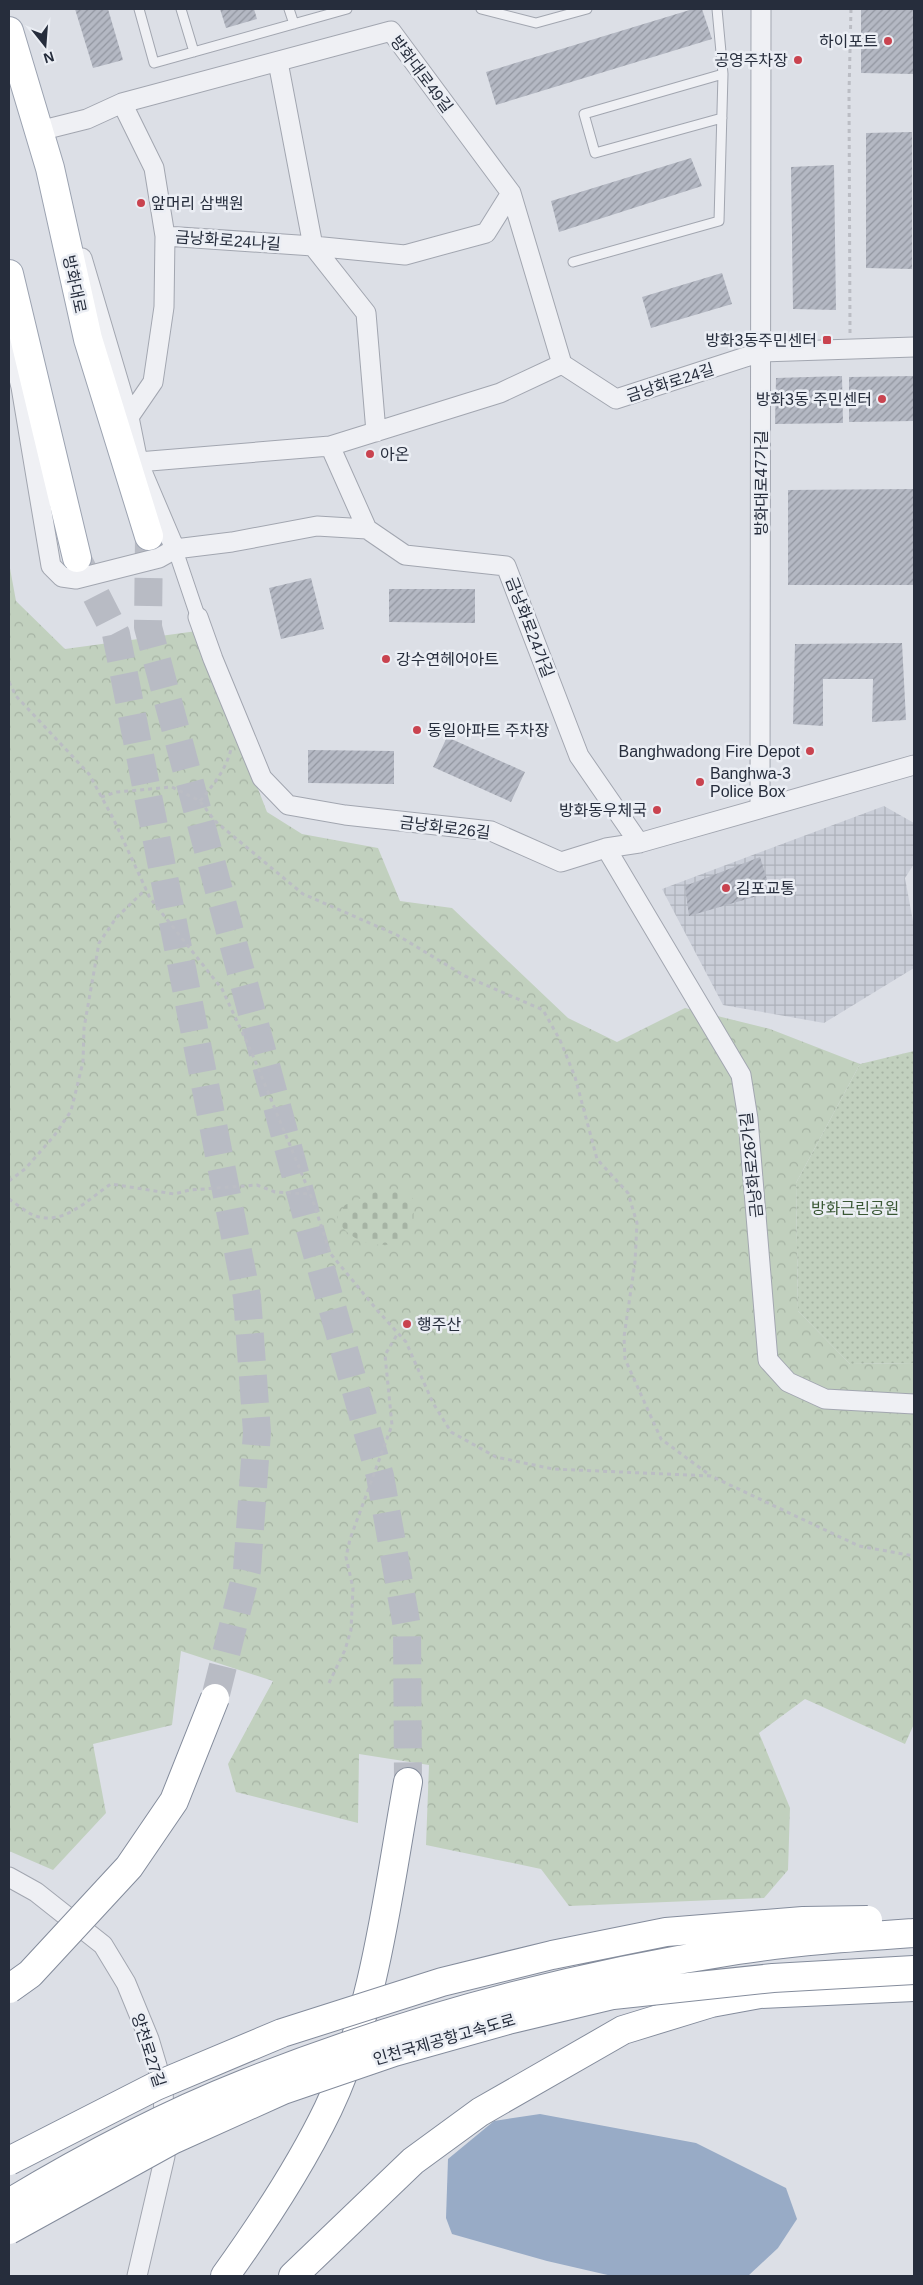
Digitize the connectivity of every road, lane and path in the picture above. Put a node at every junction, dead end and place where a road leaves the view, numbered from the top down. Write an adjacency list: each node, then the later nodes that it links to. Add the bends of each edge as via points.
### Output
1 (139, 9): 13 (lane, via 154,63)
2 (181, 9): 13 (lane)
3 (290, 9): 11 (lane)
4 (347, 9): 10 (lane)
5 (481, 9): 6 (lane, via 536,23)
6 (587, 9)
7 (717, 9): 15 (lane)
8 (762, 9): 28 (street, 방화대로47가길)
9 (851, 9): 27 (path, via 848,92)
10 (333, 10): 11 (lane)
11 (294, 24): 13 (lane)
12 (9, 31): 18 (main road, 방화대로)
13 (194, 52)
14 (278, 62): 16 (street, 방화대로49길); 20 (street, 방화대로49길, via 391,31); 22 (street)
15 (723, 74): 17 (lane); 17 (lane, via 584,114 595,153)
16 (122, 104): 18 (street, 방화대로49길, via 87,119); 21 (street, 금낭화로24나길, via 154,168)
17 (722, 118): 23 (lane, via 719,221)
18 (39, 131): 19 (main road, 방화대로)
19 (50, 168): 31 (street, via 77,241); 36 (main road, 방화대로, via 88,339)
20 (511, 193): 22 (street, 금낭화로24나길, via 486,234 405,256); 29 (street, 방화대로49길)
21 (165, 236): 22 (street, 금낭화로24나길); 31 (street, via 164,307 153,382)
22 (313, 246): 32 (street, via 366,313)
23 (573, 262)
24 (9, 274): 38 (main road)
25 (9, 339): 30 (street)
26 (914, 348): 27 (street, 금낭화로24길)
27 (850, 349): 28 (street, 금낭화로24길)
28 (761, 352): 29 (street, 금낭화로24길, via 616,399); 45 (street, 방화대로47가길)
29 (562, 364): 32 (street, via 500,393)
30 (15, 383): 37 (street, via 51,566 62,577 76,579 159,558)
31 (129, 417): 34 (street)
32 (376, 432): 33 (street)
33 (330, 446): 34 (street); 35 (street)
34 (138, 462): 37 (street)
35 (367, 528): 37 (street, via 317,526); 46 (street, 금낭화로24가길, via 405,555 506,566 579,756)
36 (149, 536)
37 (175, 549): 39 (street)
38 (77, 558)
39 (198, 617): 41 (street, 금낭화로26길)
40 (9, 682): 43 (path, via 16,696 89,774)
41 (238, 720): 44 (path, via 228,762); 47 (street, 금낭화로26길, via 262,778 288,805 345,815 491,831 561,862)
42 (914, 765): 45 (street, 금낭화로26길)
43 (101, 797): 44 (path, via 117,792 172,787); 48 (path)
44 (200, 801): 54 (path, via 215,821 303,894 397,935 465,976 542,1010 560,1040 575,1077 597,1159 628,1193 637,1223 624,1337 625,1359 661,1439)
45 (760, 808): 46 (street, 금낭화로26길)
46 (640, 843): 47 (street, 금낭화로26길)
47 (606, 848): 53 (street, 금낭화로26가길, via 741,1075 748,1119 768,1360 788,1382 825,1399)
48 (146, 889): 49 (path, via 116,918 99,943 84,1028 83,1062 71,1111 25,1169); 50 (path, via 222,989)
49 (9, 1180)
50 (310, 1194): 51 (path, via 275,1192 257,1185 174,1194 110,1184 66,1215 49,1219 32,1215); 52 (path, via 330,1252)
51 (9, 1199)
52 (398, 1333): 54 (path, via 406,1342 433,1403 451,1432 496,1457 553,1469); 56 (path, via 385,1355 392,1425 350,1539 346,1557 353,1588 351,1630)
53 (914, 1404)
54 (711, 1476): 55 (path, via 859,1546)
55 (914, 1556)
56 (329, 1684)
57 (216, 1698): 64 (main road, bridge, via 174,1801 130,1867 30,1974)
58 (408, 1782): 69 (main road, via 372,1974 356,2034 329,2107 249,2243)
59 (9, 1877): 68 (street, 양천로27길, via 36,1892 103,1944 126,1983 149,2039 163,2086 165,2156)
60 (914, 1920): 65 (main road, bridge, via 803,1921 666,1932 442,1982 282,2033 156,2086)
61 (914, 1933): 66 (main road, 인천국제공항고속도로, bridge, via 740,1950 610,1973 478,2005 344,2047 242,2084 144,2129)
62 (914, 1970): 67 (main road, 인천국제공항고속도로, bridge, via 773,1978 613,1995 394,2052 283,2090 172,2140)
63 (914, 1987): 70 (main road, via 760,1994 710,2003 623,2030 480,2112 413,2160)
64 (9, 1989)
65 (9, 2161)
66 (9, 2203)
67 (9, 2230)
68 (137, 2276)
69 (225, 2276)
70 (293, 2276)

